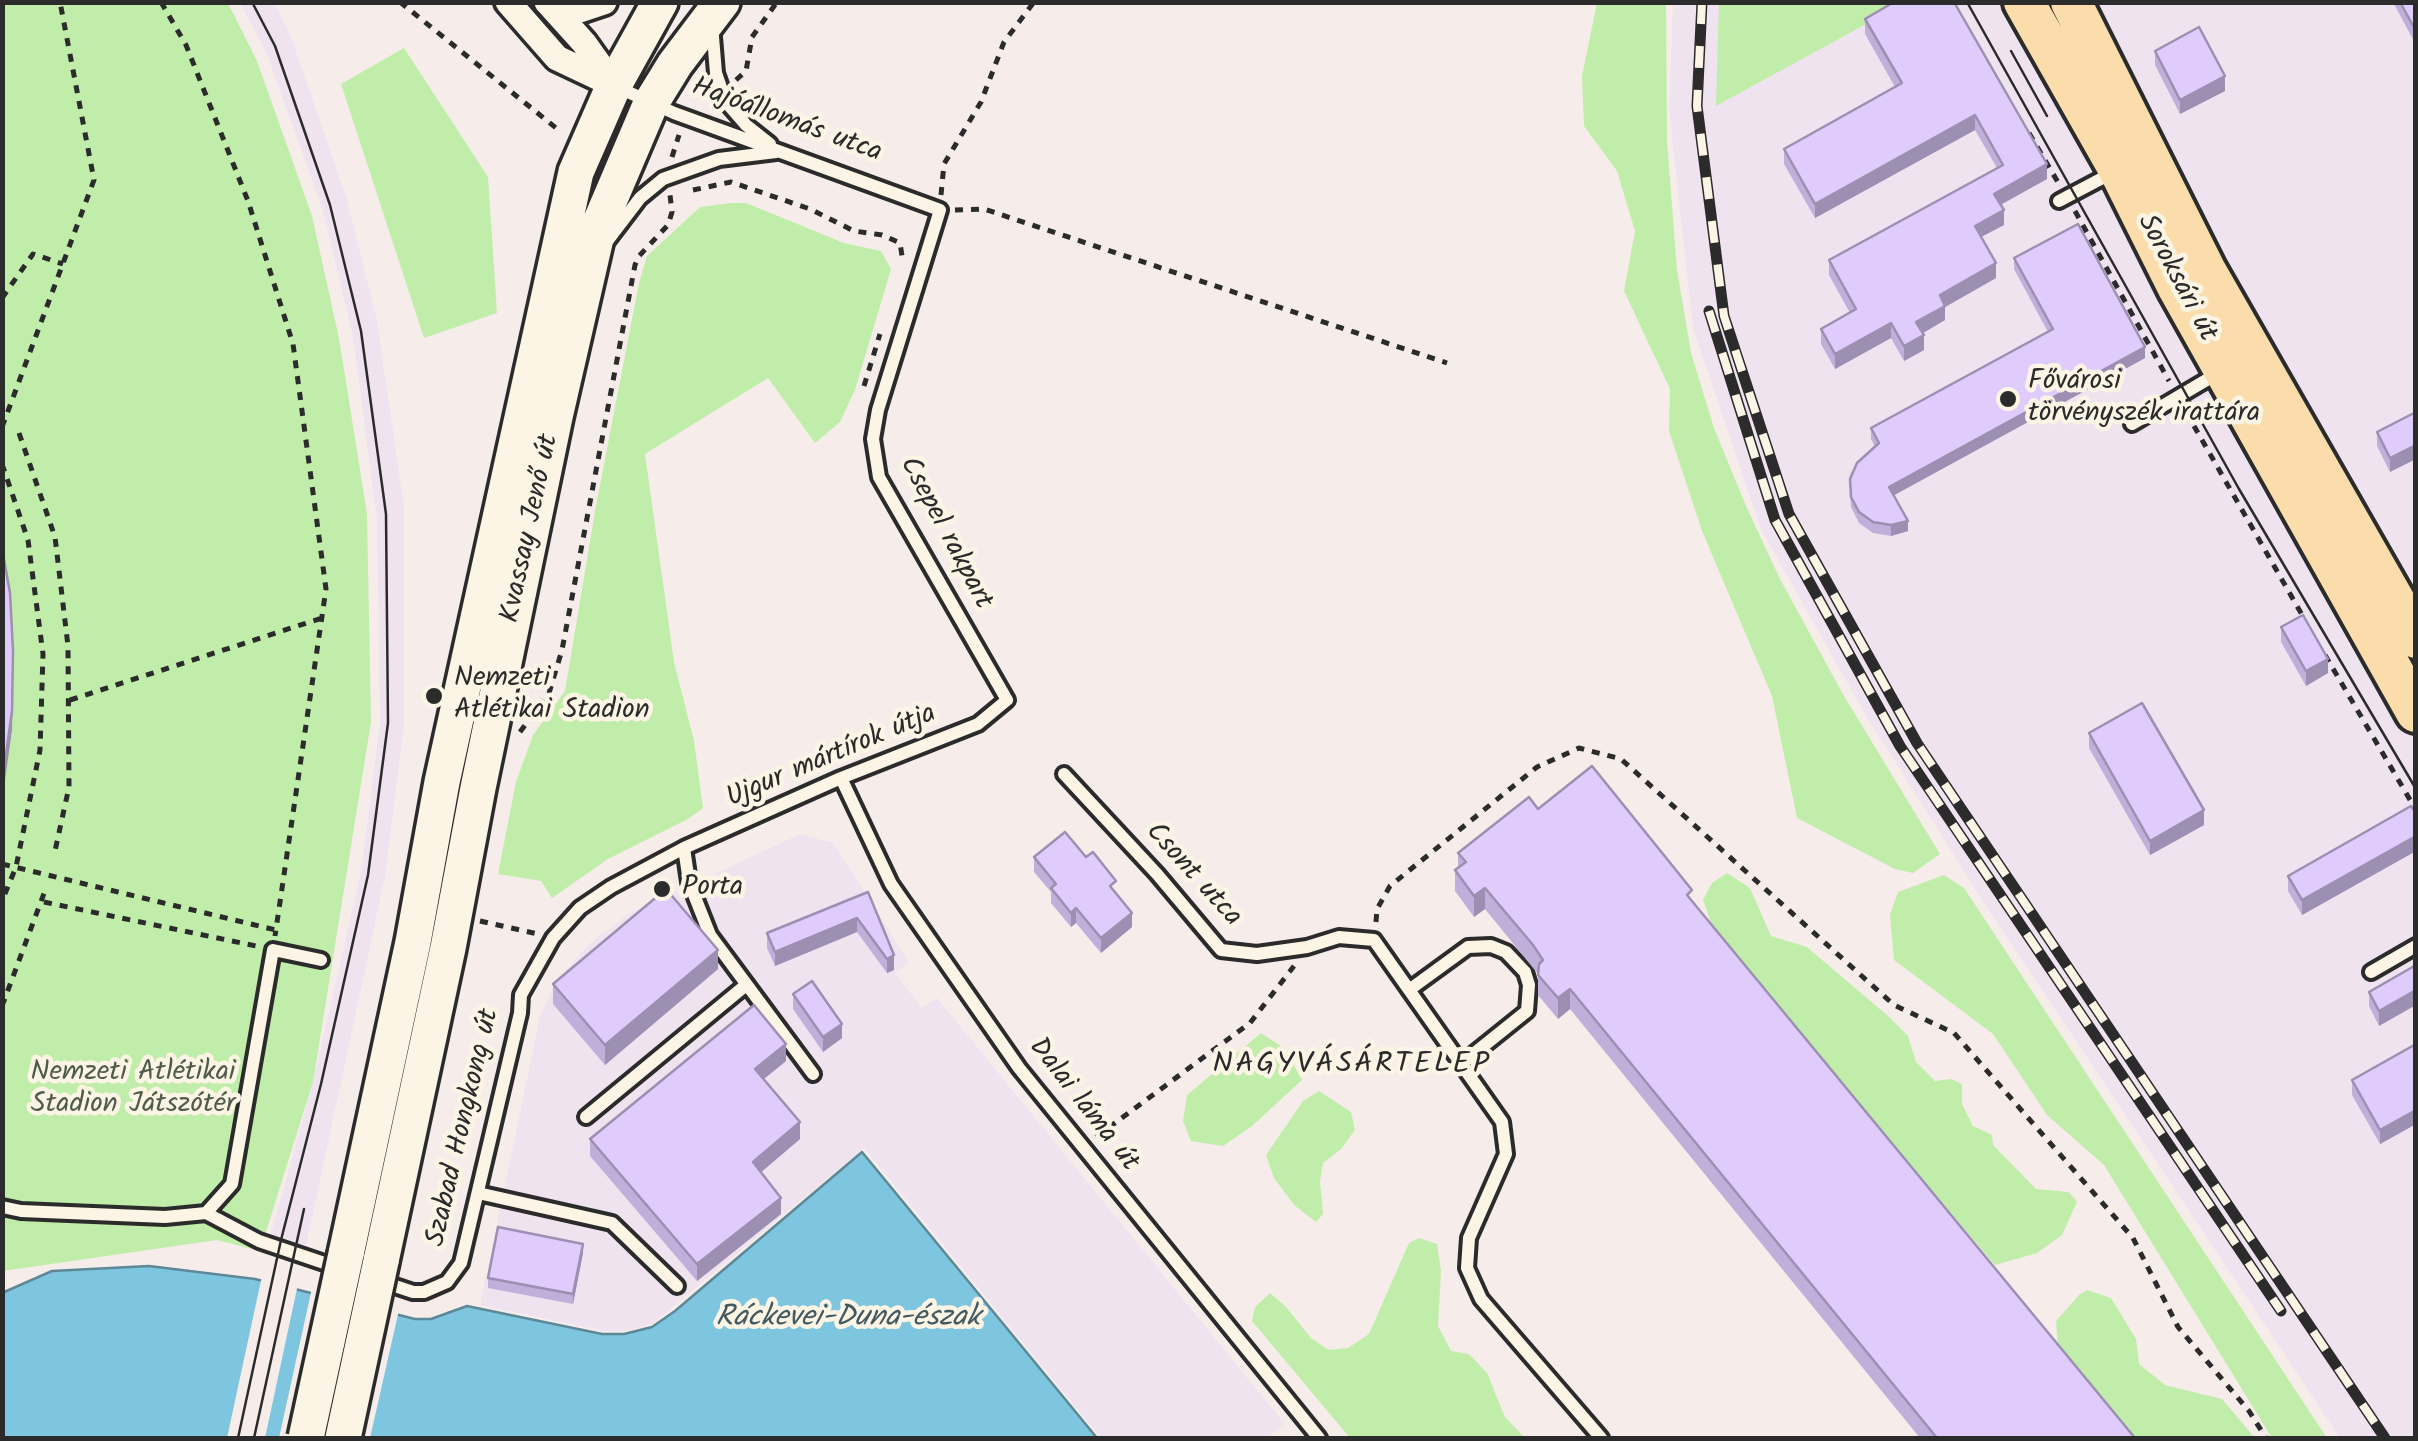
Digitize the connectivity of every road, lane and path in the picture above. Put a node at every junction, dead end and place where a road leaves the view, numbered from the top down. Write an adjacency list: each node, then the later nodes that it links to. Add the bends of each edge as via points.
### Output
1 (60, 2): 25 (path, via 94,180)
2 (161, 2): 38 (path, via 186,45 248,201 293,344 326,590)
3 (400, 2): 17 (path)
4 (508, 2): 14 (street, Hajóállomás utca, via 557,58)
5 (604, 2): 11 (street, via 580,10)
6 (660, 2): 14 (main road, Kvassay Jenő út)
7 (777, 2): 13 (path, via 752,37)
8 (1034, 2): 24 (path, via 1004,42 981,102 944,164)
9 (2024, 2): 20 (main road, Soroksári út)
10 (2071, 2): 40 (main road, Soroksári út, via 2206,271)
11 (550, 5): 14 (street, Hajóállomás utca)
12 (717, 9): 15 (main road, Kvassay Jenő út); 19 (lane, via 716,72 726,102)
13 (742, 77)
14 (614, 85): 15 (lane, Hajóállomás utca); 75 (main road, Kvassay Jenő út, bridge, via 576,172)
15 (651, 103): 16 (lane, Hajóállomás utca); 26 (main road, Kvassay Jenő út)
16 (686, 117): 19 (lane, Hajóállomás utca); 21 (path, via 671,156)
17 (558, 131)
18 (2028, 132): 23 (path)
19 (780, 152): 21 (lane, via 719,159); 24 (lane, Hajóállomás utca)
20 (2119, 170): 23 (lane); 31 (main road, Soroksári út)
21 (676, 174): 26 (lane, via 640,198); 27 (path, via 684,192 731,182 854,232 900,243)
22 (671, 198): 45 (path, via 668,225 635,265 562,650 549,693)
23 (2063, 199): 32 (path)
24 (940, 210): 30 (path, via 984,209); 43 (lane, Csepel rakpart, via 873,439 879,477)
25 (63, 264): 28 (path, via 33,254); 35 (path)
26 (588, 266): 76 (main road, Kvassay Jenő út, bridge)
27 (899, 275)
28 (2, 298)
29 (884, 322): 33 (path)
30 (1447, 363)
31 (2224, 370): 32 (lane); 44 (main road, Soroksári út)
32 (2178, 397): 34 (lane); 39 (path)
33 (861, 398)
34 (2132, 424)
35 (2, 426)
36 (18, 433): 42 (path, via 55,537)
37 (2, 464): 52 (path, via 28,540 44,654 40,750)
38 (322, 618): 42 (path); 52 (path, via 276,930)
39 (2305, 621)
40 (2416, 638)
41 (2325, 655): 48 (path)
42 (70, 700): 49 (path, via 69,788)
43 (1007, 700): 47 (lane, Ujgur mártírok útja, via 978,724)
44 (2416, 712)
45 (510, 745)
46 (1064, 774): 61 (lane, Csont utca, via 1221,950)
47 (841, 778): 50 (lane, Ujgur mártírok útja); 70 (lane, Dalai láma út, via 891,884)
48 (2416, 810)
49 (55, 851)
50 (678, 852): 57 (lane, Szabad Hongkong út, via 593,898); 64 (lane, via 710,935)
51 (2, 864): 52 (path)
52 (16, 866): 54 (path)
53 (46, 888): 55 (path)
54 (2, 900)
55 (44, 902): 59 (path); 66 (path)
56 (478, 921): 57 (path)
57 (553, 938): 71 (lane, Szabad Hongkong út, via 521,994)
58 (1374, 940): 61 (lane, Csont utca, via 1338,936); 65 (lane); 79 (path, via 1377,909 1390,886 1537,767 1579,748 1621,759 1894,1005 1954,1033 2133,1238 2178,1328)
59 (251, 945)
60 (2416, 946): 63 (lane)
61 (1308, 948): 70 (path, via 1250,1023)
62 (321, 960): 73 (lane, via 273,950 232,1184)
63 (2371, 972)
64 (746, 985): 68 (lane); 69 (lane)
65 (1409, 990): 67 (lane); 67 (lane, via 1468,947 1506,952 1524,972 1526,1011)
66 (2, 1006)
67 (1461, 1064): 78 (lane, via 1502,1122 1506,1154 1469,1238 1467,1268 1481,1298)
68 (812, 1074)
69 (586, 1117)
70 (1081, 1148): 77 (lane, Dalai láma út)
71 (478, 1192): 73 (lane, Szabad Hongkong út, via 460,1263 446,1282 424,1292 259,1241); 74 (lane, via 612,1223)
72 (2, 1207): 73 (lane, via 165,1217)
73 (206, 1213)
74 (677, 1286)
75 (306, 1438)
76 (343, 1438)
77 (1320, 1438)
78 (1601, 1438)
79 (2266, 1438)

